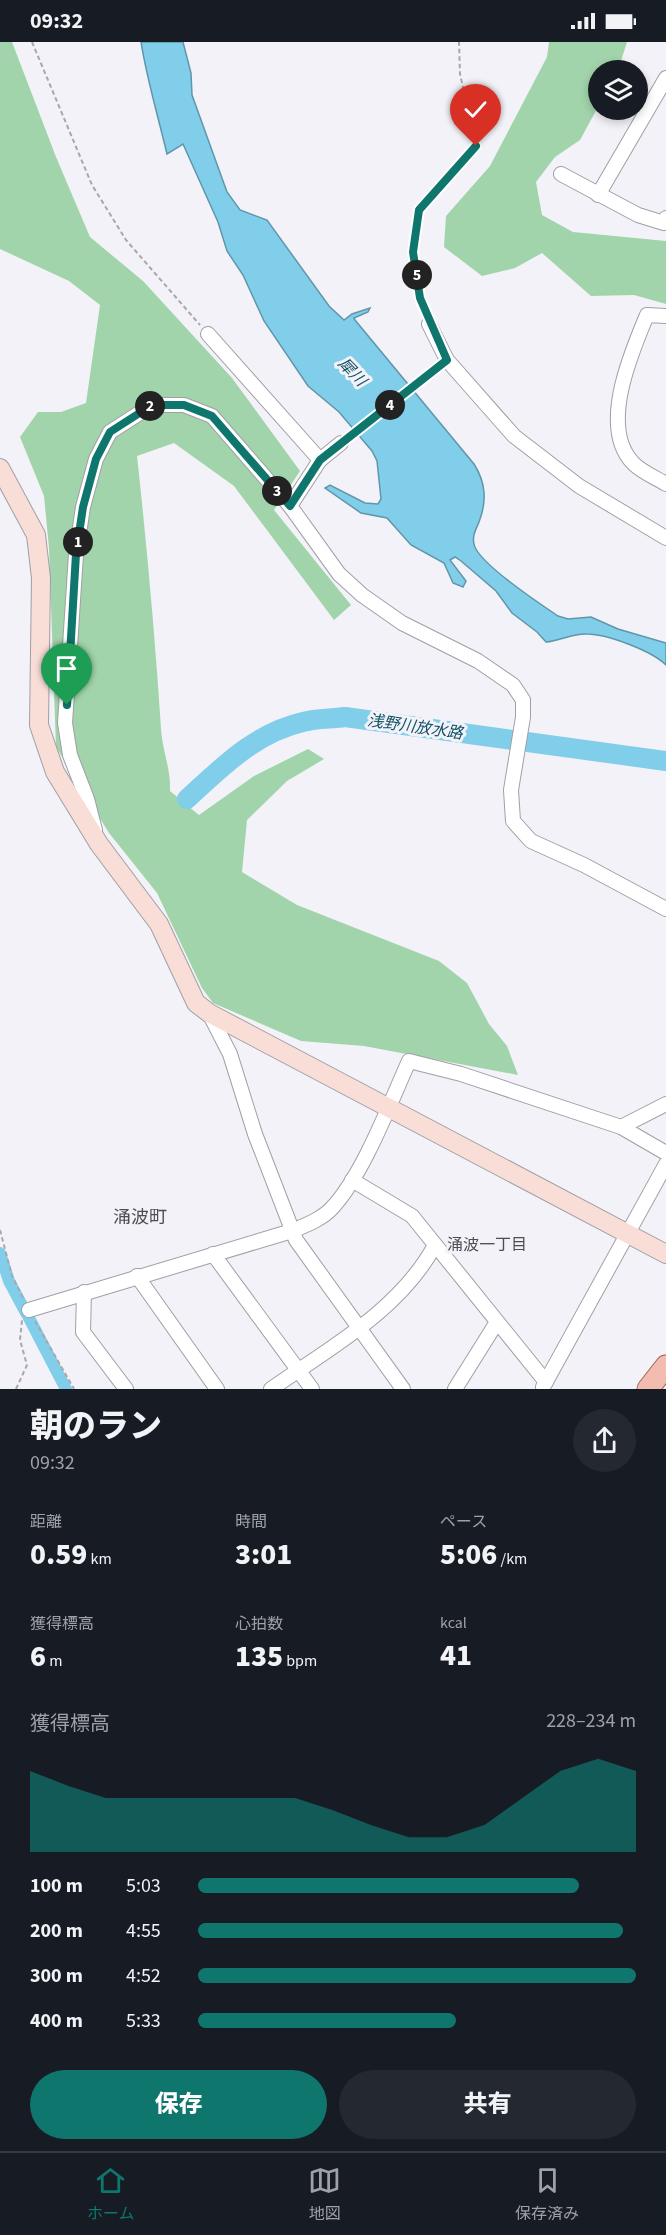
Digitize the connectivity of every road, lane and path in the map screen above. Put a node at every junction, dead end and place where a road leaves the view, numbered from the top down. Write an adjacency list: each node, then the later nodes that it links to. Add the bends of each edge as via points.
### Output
1 (32, 42): 9 (path, via 92,185 126,240)
2 (459, 42): 8 (path, via 460,74 476,146 419,210 413,252 420,298)
3 (664, 87): 5 (street)
4 (561, 174): 5 (street)
5 (598, 195): 6 (street, via 638,216 664,223)
6 (666, 218)
7 (666, 316): 14 (street, via 647,315 633,347 617,409 621,443 634,464)
8 (429, 324): 10 (street)
9 (208, 334): 12 (street)
10 (447, 360): 11 (path); 16 (street, via 514,436 579,486)
11 (341, 443): 12 (street)
12 (320, 460): 15 (street)
13 (0, 468): 17 (street, via 36,535 40,578 39,725 55,772)
14 (666, 484)
15 (290, 506): 17 (street, via 212,416 184,405 152,405 110,432 96,459 83,507 76,554 65,723 70,755); 18 (street, via 339,574 362,596 513,685 523,700 511,790 513,821 531,841)
16 (666, 538)
17 (99, 844): 19 (street, via 159,924 196,1003)
18 (666, 909)
19 (209, 1013): 21 (street); 26 (street, via 230,1054)
20 (666, 1104): 22 (street)
21 (387, 1107): 22 (street, via 409,1061); 25 (street); 27 (street)
22 (621, 1126): 23 (street)
23 (666, 1153)
24 (666, 1164): 27 (street)
25 (352, 1180): 26 (street, via 331,1210); 28 (street, via 412,1215)
26 (292, 1231): 29 (street); 35 (street)
27 (629, 1234): 30 (street); 38 (street)
28 (435, 1245): 34 (street); 35 (street, via 421,1271 400,1295)
29 (213, 1254): 31 (street); 37 (street)
30 (666, 1254)
31 (137, 1276): 32 (street); 41 (street)
32 (84, 1292): 33 (street); 40 (street, via 83,1332)
33 (29, 1310): 39 (path, via 22,1317 20,1340 27,1365)
34 (496, 1322): 38 (street); 45 (street)
35 (358, 1328): 37 (street); 44 (street)
36 (666, 1366): 46 (main road)
37 (298, 1370): 42 (street); 43 (street)
38 (544, 1385)
39 (16, 1389)
40 (126, 1389)
41 (217, 1389)
42 (271, 1389)
43 (312, 1389)
44 (403, 1389)
45 (455, 1389)
46 (648, 1389)

